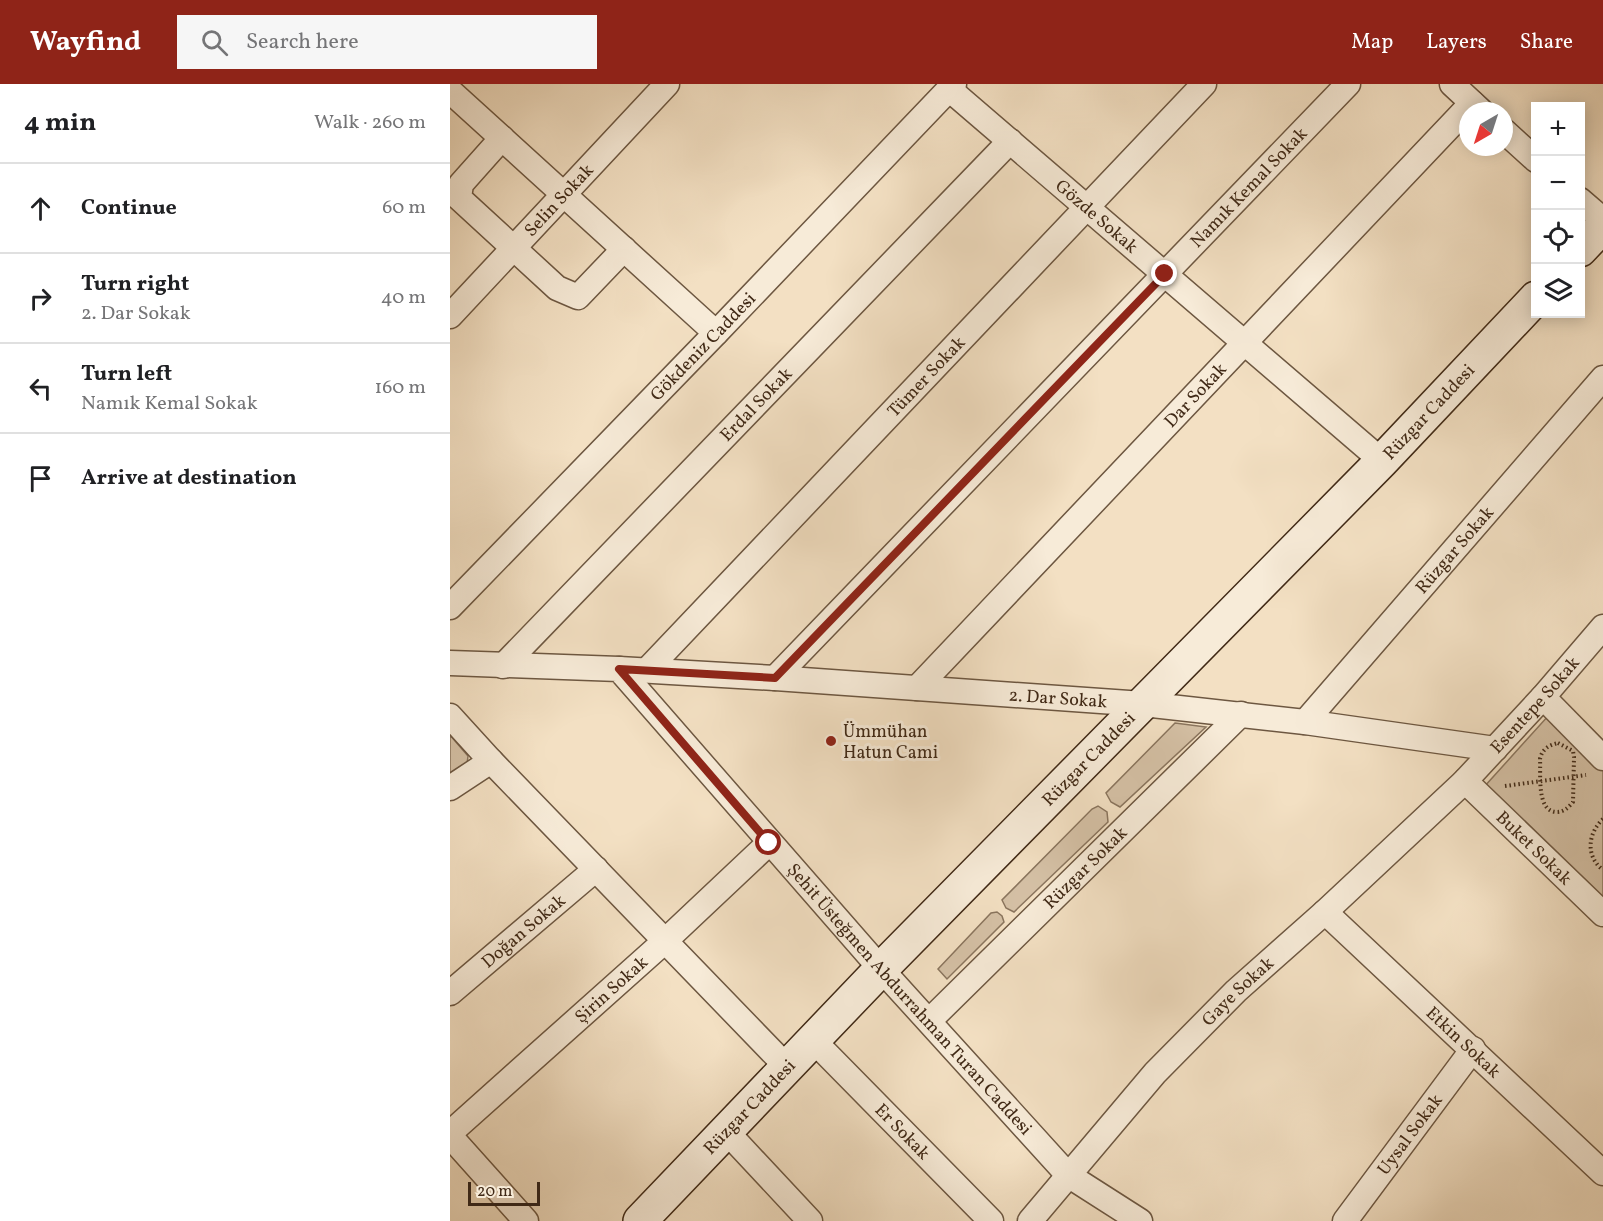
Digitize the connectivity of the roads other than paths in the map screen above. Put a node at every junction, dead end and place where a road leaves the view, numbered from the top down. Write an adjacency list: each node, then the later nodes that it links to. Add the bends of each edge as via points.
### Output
1 (667, 84): 13 (street, Selin Sokak)
2 (1204, 84): 15 (street, Tümer Sokak)
3 (1348, 84): 21 (street, Namık Kemal Sokak)
4 (1452, 84): 7 (street)
5 (951, 86): 11 (street, Gözde Sokak); 24 (street, Gökdeniz Caddesi)
6 (450, 91): 9 (street)
7 (1472, 102)
8 (1459, 125): 25 (street, Dar Sokak)
9 (502, 138): 13 (street); 19 (street, via 460,184 459,198)
10 (1513, 139): 12 (street)
11 (1010, 141): 15 (street, Gözde Sokak); 31 (street, Erdal Sokak)
12 (1532, 156)
13 (563, 194): 19 (street, Selin Sokak); 20 (street)
14 (1585, 204): 16 (street)
15 (1087, 207): 21 (street, Gözde Sokak); 33 (street, Tümer Sokak)
16 (1603, 220)
17 (1603, 226): 18 (main road)
18 (1585, 246)
19 (513, 248): 20 (street, via 557,288 578,297); 23 (street, Selin Sokak)
20 (624, 249): 24 (street)
21 (1165, 274): 25 (street, Gözde Sokak); 34 (street, Namık Kemal Sokak)
22 (1531, 303): 27 (main road, Rüzgar Caddesi)
23 (450, 316)
24 (716, 333): 28 (street, Gökdeniz Caddesi)
25 (1244, 342): 27 (street, Gözde Sokak); 35 (street, Dar Sokak)
26 (1603, 378): 40 (street, Rüzgar Sokak)
27 (1382, 461): 37 (main road, Rüzgar Caddesi)
28 (450, 607)
29 (1603, 627): 36 (street, Esentepe Sokak)
30 (450, 663): 31 (street)
31 (503, 666): 32 (street)
32 (619, 669): 33 (street, 2. Dar Sokak); 46 (street, Şehit Üsteğmen Abdurrahman Turan Caddesi)
33 (647, 670): 34 (street, 2. Dar Sokak)
34 (775, 678): 35 (street, 2. Dar Sokak)
35 (917, 688): 37 (street, 2. Dar Sokak)
36 (1543, 697): 41 (street, Esentepe Sokak); 43 (street)
37 (1143, 704): 38 (street, 2. Dar Sokak); 51 (main road, Rüzgar Caddesi)
38 (1241, 714): 40 (street, 2. Dar Sokak); 53 (street, Rüzgar Sokak)
39 (450, 716): 42 (street)
40 (1305, 722): 41 (street, 2. Dar Sokak)
41 (1495, 749): 44 (street, Esentepe Sokak)
42 (491, 761): 45 (street); 47 (street)
43 (1596, 766)
44 (1465, 782): 48 (street, Gaye Sokak); 49 (street, Buket Sokak)
45 (450, 788)
46 (769, 843): 50 (street, Şirin Sokak); 51 (street, Şehit Üsteğmen Abdurrahman Turan Caddesi)
47 (596, 869): 50 (street); 52 (street, Doğan Sokak)
48 (1325, 912): 55 (street, Etkin Sokak); 60 (street, Gaye Sokak, via 1228,999 1155,1073)
49 (1603, 914)
50 (665, 941): 56 (street); 58 (street, Şirin Sokak)
51 (881, 969): 53 (street, Şehit Üsteğmen Abdurrahman Turan Caddesi); 54 (main road, Rüzgar Caddesi)
52 (450, 993)
53 (929, 1021): 60 (street, Şehit Üsteğmen Abdurrahman Turan Caddesi)
54 (813, 1040): 56 (main road, Rüzgar Caddesi); 64 (street, Er Sokak)
55 (1473, 1049): 59 (street, Etkin Sokak); 67 (street, Uysal Sokak)
56 (787, 1067): 57 (main road, Rüzgar Caddesi)
57 (726, 1131): 62 (main road, Rüzgar Caddesi); 63 (street)
58 (450, 1134): 61 (street)
59 (1603, 1173)
60 (1068, 1175): 65 (street, Gaye Sokak); 66 (street, Şehit Üsteğmen Abdurrahman Turan Caddesi)
61 (526, 1221)
62 (640, 1221)
63 (810, 1221)
64 (991, 1221)
65 (1030, 1221)
66 (1140, 1221)
67 (1345, 1221)

